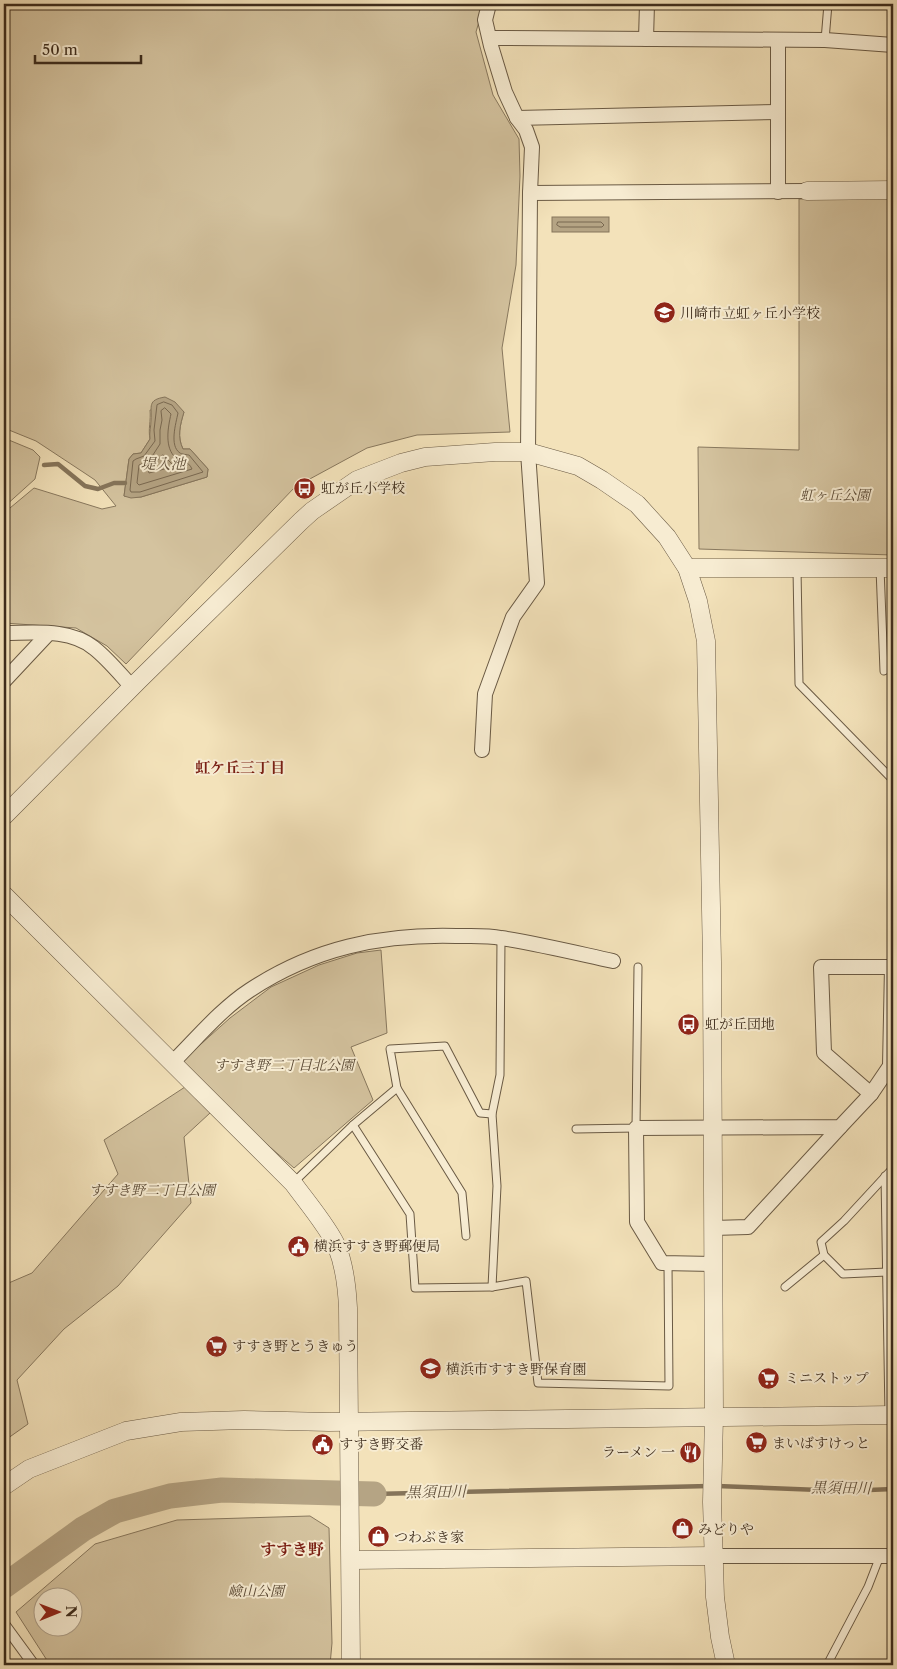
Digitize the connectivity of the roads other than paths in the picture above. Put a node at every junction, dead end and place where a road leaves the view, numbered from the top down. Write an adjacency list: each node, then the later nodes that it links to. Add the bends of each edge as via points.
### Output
1 (489, 4): 4 (street, via 485,20)
2 (647, 4): 5 (street)
3 (828, 4): 7 (lane)
4 (490, 38): 5 (street); 10 (street, via 505,92)
5 (646, 39): 6 (street)
6 (778, 40): 7 (street); 9 (street)
7 (825, 40): 8 (street)
8 (893, 45)
9 (778, 112): 10 (street); 13 (street)
10 (517, 118): 14 (street, via 532,147)
11 (893, 190): 12 (street)
12 (807, 191): 13 (street)
13 (778, 192): 14 (street)
14 (530, 193): 15 (street)
15 (528, 452): 16 (street, via 578,466 637,504 667,538); 23 (street, via 426,457 401,462 357,480 307,516); 24 (street, via 537,583 513,617 485,694)
16 (687, 568): 17 (street); 37 (street, via 706,641)
17 (797, 568): 18 (street); 25 (lane, via 799,684)
18 (887, 568): 21 (lane)
19 (4, 633): 20 (street)
20 (48, 634): 22 (street); 23 (street, via 79,638 94,648)
21 (884, 671)
22 (4, 681)
23 (132, 687): 26 (street)
24 (482, 750)
25 (893, 780)
26 (4, 816)
27 (4, 895): 32 (street)
28 (501, 938): 29 (street); 32 (street, via 419,935 356,944 318,954 249,990); 35 (lane, via 500,1075)
29 (613, 961)
30 (638, 967): 39 (lane)
31 (892, 967): 34 (street, via 890,1066); 34 (street, via 821,967 824,1053)
32 (172, 1063): 43 (street)
33 (397, 1088): 35 (lane, via 390,1049 445,1046 480,1112); 36 (lane); 45 (lane, via 462,1193)
34 (871, 1094): 38 (street)
35 (492, 1114): 50 (lane, via 497,1186)
36 (353, 1125): 43 (lane); 50 (lane, via 410,1214 415,1288)
37 (712, 1127): 38 (street); 39 (street); 44 (street)
38 (840, 1127): 44 (street, via 748,1227)
39 (636, 1128): 40 (lane); 47 (street, via 638,1222 662,1263)
40 (576, 1129)
41 (893, 1168): 42 (lane)
42 (885, 1176): 46 (lane, via 821,1242); 49 (lane)
43 (293, 1183): 54 (street, via 336,1246 346,1276)
44 (713, 1228): 48 (street)
45 (466, 1236)
46 (824, 1255): 49 (lane, via 843,1274); 51 (lane)
47 (668, 1264): 48 (street); 50 (lane, via 669,1386 538,1383 526,1281)
48 (713, 1264): 53 (street)
49 (887, 1272): 52 (lane)
50 (492, 1287)
51 (785, 1287)
52 (891, 1415): 53 (street)
53 (714, 1416): 54 (street); 56 (street)
54 (350, 1422): 55 (street, via 181,1422 126,1431 29,1469); 58 (street)
55 (4, 1486)
56 (714, 1556): 57 (street); 58 (street); 62 (street, via 714,1597)
57 (886, 1556): 63 (lane)
58 (351, 1560): 61 (street)
59 (4, 1624): 60 (street)
60 (31, 1661)
61 (351, 1665)
62 (726, 1665)
63 (827, 1665)

